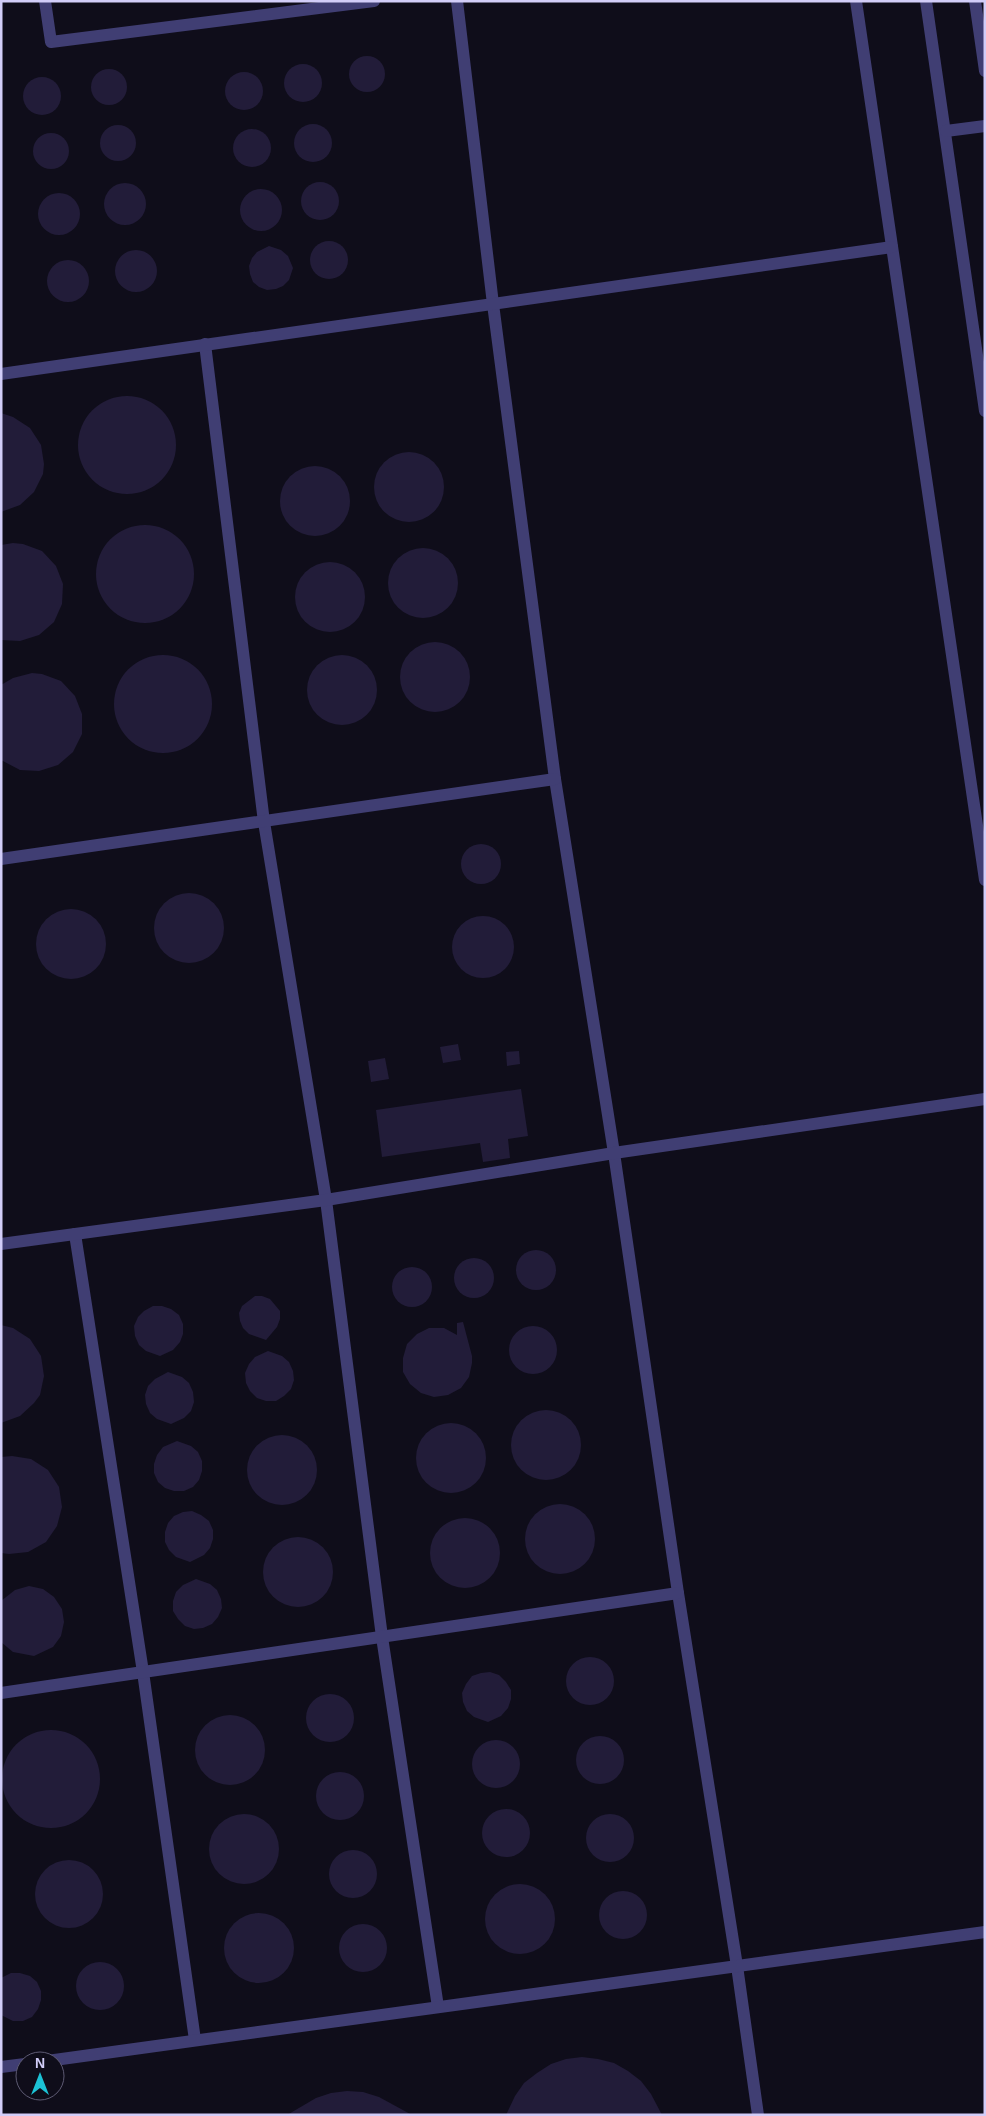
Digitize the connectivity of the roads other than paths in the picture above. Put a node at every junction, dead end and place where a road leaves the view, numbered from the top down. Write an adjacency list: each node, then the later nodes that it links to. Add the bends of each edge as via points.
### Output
1 (45, 1): 2 (street, via 51,42)
2 (374, 1)
3 (457, 1): 11 (street)
4 (856, 1): 10 (street)
5 (926, 1): 9 (street)
6 (975, 1): 7 (street)
7 (985, 71)
8 (985, 126): 9 (street)
9 (946, 131): 14 (street)
10 (892, 247): 11 (street); 18 (street)
11 (493, 304): 12 (street); 15 (street)
12 (205, 344): 13 (street); 16 (street)
13 (1, 374)
14 (985, 411)
15 (555, 779): 16 (street); 20 (street)
16 (264, 822): 17 (street); 21 (street)
17 (1, 859)
18 (985, 880)
19 (985, 1099): 20 (street)
20 (614, 1153): 21 (street); 24 (street)
21 (326, 1200): 22 (street); 25 (street)
22 (75, 1234): 23 (street); 26 (street)
23 (1, 1244)
24 (678, 1593): 25 (street); 29 (street)
25 (382, 1637): 26 (street); 30 (street)
26 (143, 1672): 27 (street); 31 (street)
27 (1, 1693)
28 (985, 1932): 29 (street)
29 (736, 1966): 30 (street); 35 (street)
30 (438, 2007): 31 (street)
31 (195, 2040): 32 (street)
32 (65, 2058)
33 (15, 2065): 34 (street)
34 (1, 2067)
35 (758, 2115)

